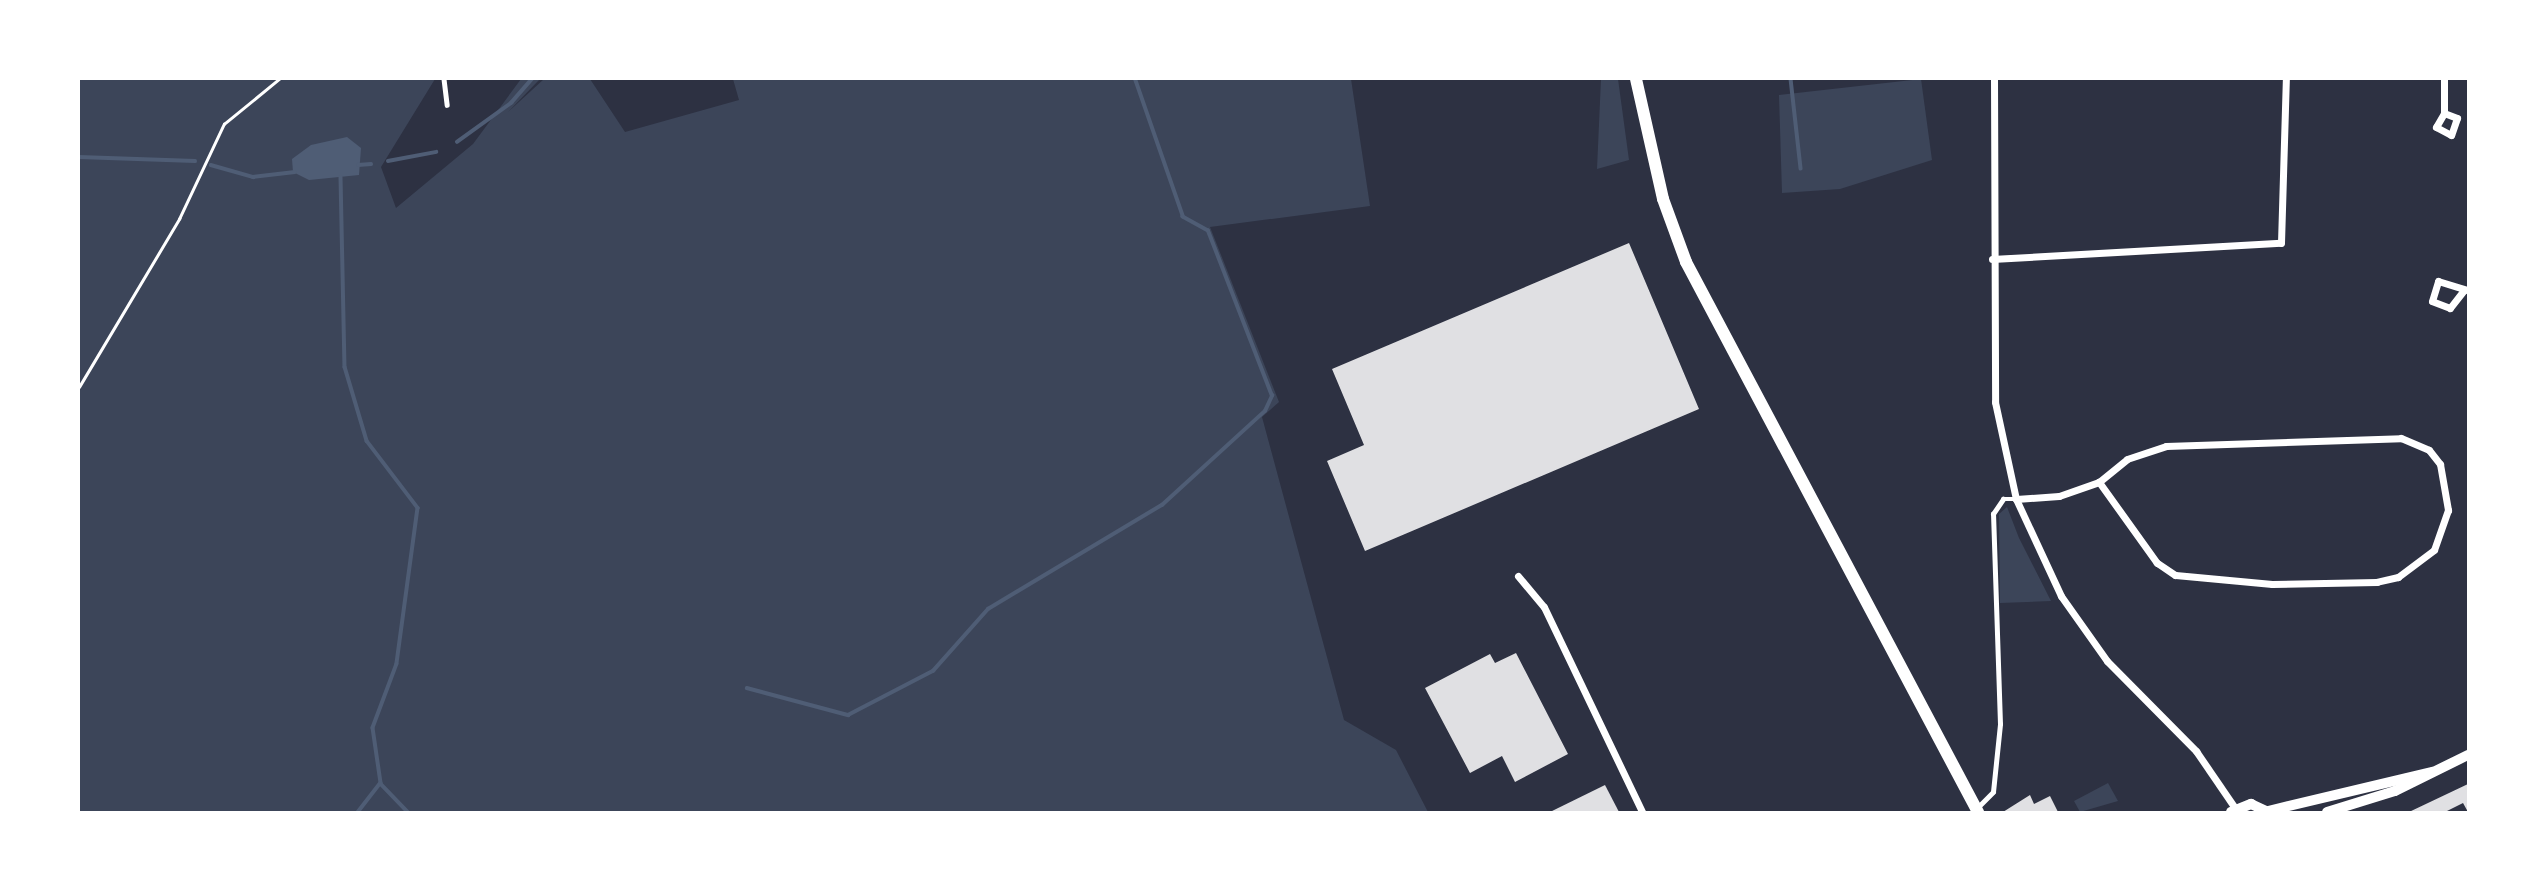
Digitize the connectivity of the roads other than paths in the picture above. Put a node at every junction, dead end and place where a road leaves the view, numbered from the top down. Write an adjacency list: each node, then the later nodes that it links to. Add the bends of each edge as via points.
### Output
1 (444, 79): 6 (lane)
2 (1636, 79): 15 (main road, via 1663,200 1686,262)
3 (1994, 79): 8 (street)
4 (2286, 79): 8 (street, via 2281,243)
5 (2444, 79): 7 (street)
6 (447, 104)
7 (2444, 113)
8 (1992, 259): 11 (street, via 1995,402)
9 (2466, 290): 9 (street, via 2438,281 2432,301 2450,308)
10 (2099, 482): 10 (street, via 2157,563 2187,578 2272,584 2398,577 2434,550 2448,510 2440,464 2429,450 2401,438 2166,446 2127,459); 11 (street, via 2059,496)
11 (2016, 499): 15 (lane, via 2003,499 1993,514 2000,724 1993,792); 16 (street, via 2061,596 2106,661 2196,751)
12 (1518, 576): 17 (street, via 1544,607)
13 (2468, 755): 14 (street)
14 (2432, 772): 18 (street); 19 (street)
15 (1977, 810)
16 (2233, 810): 18 (street, via 2251,804)
17 (1642, 812)
18 (2268, 812)
19 (2327, 812)

